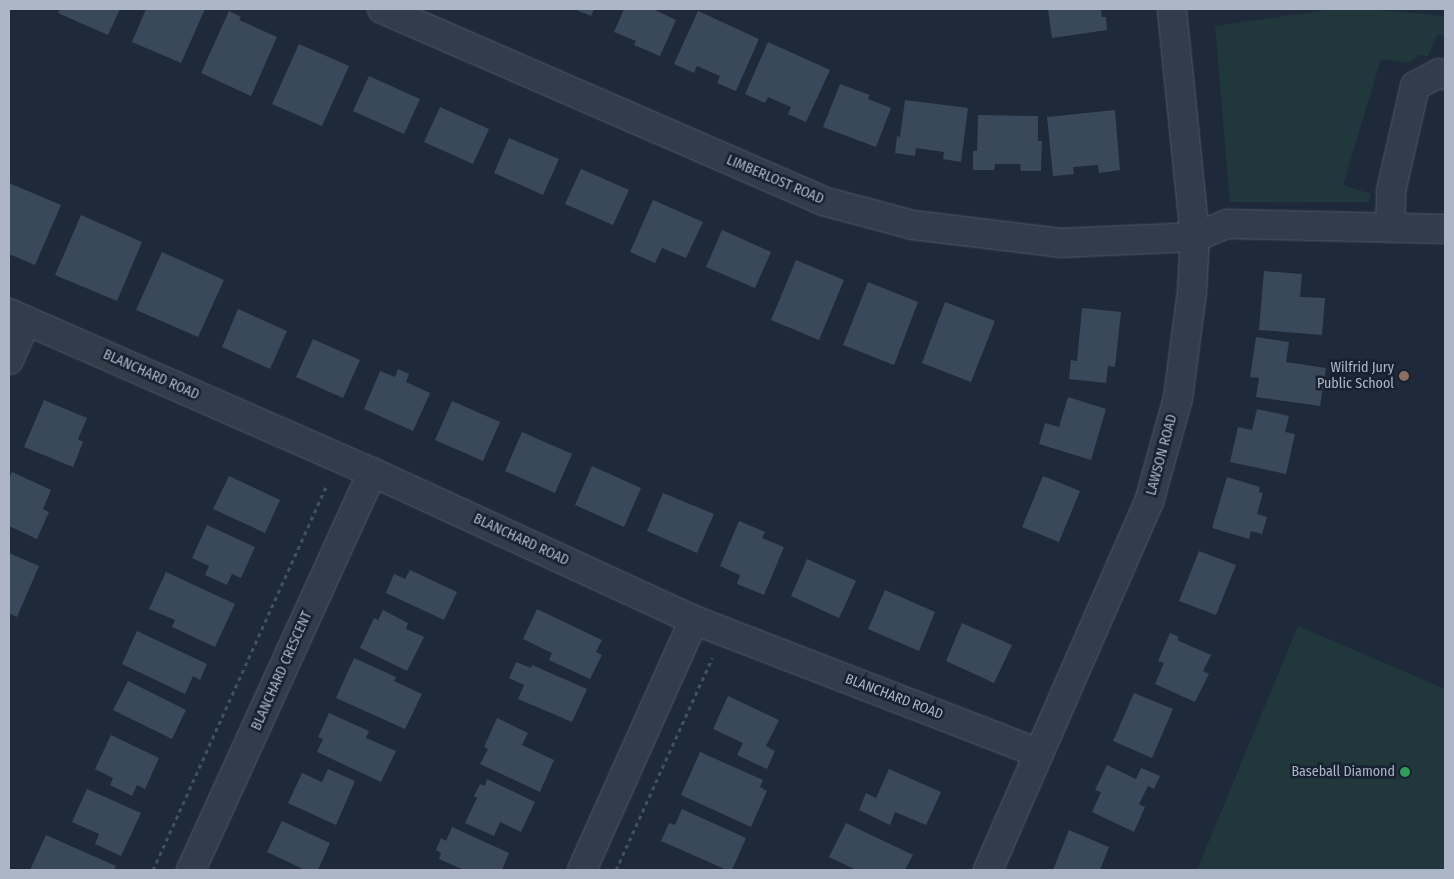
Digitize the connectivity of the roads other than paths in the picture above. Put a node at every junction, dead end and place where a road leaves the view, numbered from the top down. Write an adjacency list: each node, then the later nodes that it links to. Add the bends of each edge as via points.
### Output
1 (382, 9): 6 (street, LIMBERLOST ROAD, via 823,201 913,225 1061,243)
2 (1172, 9): 6 (street, LAWSON ROAD)
3 (1445, 74): 4 (street, via 1439,73 1415,86 1391,191)
4 (1390, 227): 5 (street, LIMBERLOST ROAD); 6 (street, LIMBERLOST ROAD, via 1228,224)
5 (1445, 228)
6 (1195, 237): 11 (street, LAWSON ROAD, via 1192,292 1178,398 1150,502)
7 (17, 317): 8 (street); 9 (street, BLANCHARD ROAD)
8 (9, 360)
9 (372, 472): 10 (street, BLANCHARD ROAD); 12 (street, BLANCHARD CRESCENT)
10 (694, 620): 11 (street, BLANCHARD ROAD); 13 (street)
11 (1039, 753): 14 (street, LAWSON ROAD)
12 (191, 870)
13 (582, 870)
14 (988, 870)

